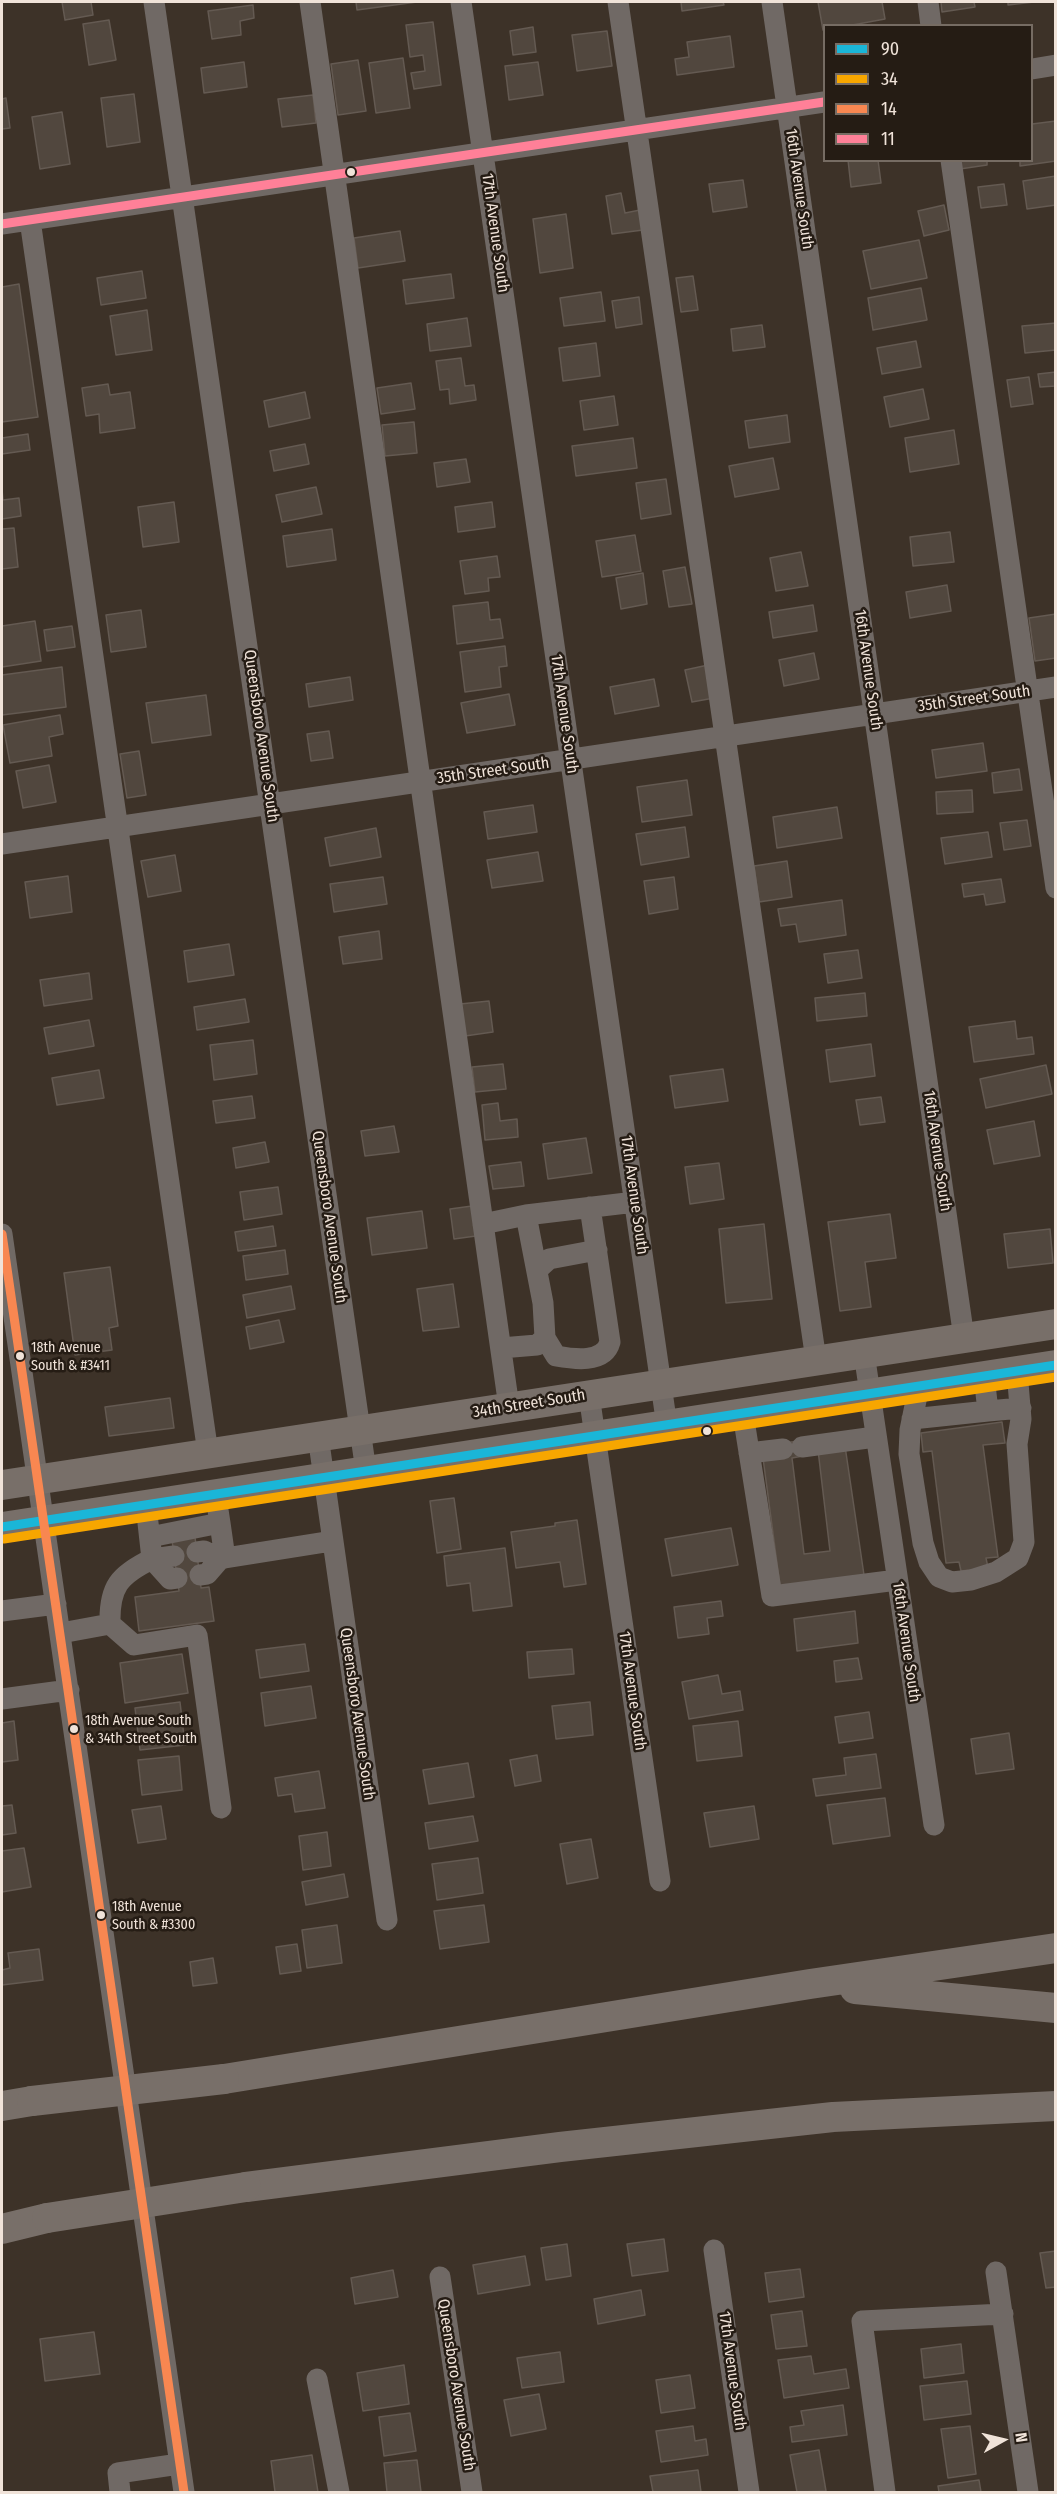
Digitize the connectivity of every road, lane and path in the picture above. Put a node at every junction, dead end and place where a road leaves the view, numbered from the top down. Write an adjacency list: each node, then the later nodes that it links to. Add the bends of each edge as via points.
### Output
1 (154, 2): 16 (street, Queensboro Avenue South)
2 (310, 2): 15 (street)
3 (461, 2): 13 (street, 17th Avenue South)
4 (618, 2): 12 (street)
5 (772, 2): 11 (street, 16th Avenue South)
6 (928, 2): 7 (street)
7 (932, 24)
8 (1056, 65): 9 (street)
9 (1033, 69)
10 (823, 102): 11 (street)
11 (788, 108): 12 (street); 21 (street, 16th Avenue South)
12 (636, 130): 13 (street); 22 (street)
13 (483, 152): 15 (street); 23 (street, 17th Avenue South)
14 (951, 162): 20 (street)
15 (334, 174): 16 (street); 24 (street)
16 (182, 197): 17 (street); 25 (street, Queensboro Avenue South)
17 (30, 220): 18 (street); 26 (street)
18 (2, 224)
19 (1056, 687): 20 (street, 35th Street South)
20 (1027, 691): 21 (street, 35th Street South); 28 (street)
21 (875, 714): 22 (street, 35th Street South); 39 (street, 16th Avenue South)
22 (724, 736): 23 (street, 35th Street South); 42 (street)
23 (571, 759): 24 (street, 35th Street South); 29 (street, 17th Avenue South)
24 (420, 782): 25 (street, 35th Street South); 32 (street)
25 (271, 804): 26 (street, 35th Street South); 56 (street, Queensboro Avenue South)
26 (117, 827): 27 (street, 35th Street South); 60 (street)
27 (2, 844)
28 (1056, 888)
29 (635, 1202): 30 (street); 46 (street, 17th Avenue South)
30 (590, 1207): 31 (street); 34 (street)
31 (526, 1215): 32 (street); 35 (street)
32 (483, 1224): 40 (street)
33 (2, 1234): 36 (street)
34 (597, 1250): 35 (street, via 549,1259); 38 (street, via 608,1348 579,1360 556,1356)
35 (537, 1270): 38 (street)
36 (6, 1292): 64 (street)
37 (1056, 1324): 39 (highway, 34th Street South)
38 (545, 1338): 40 (street, via 537,1345)
39 (964, 1338): 41 (highway, 34th Street South)
40 (501, 1348): 50 (street)
41 (864, 1353): 42 (highway, 34th Street South); 48 (street, 16th Avenue South)
42 (816, 1360): 46 (highway, 34th Street South)
43 (1056, 1365): 44 (highway)
44 (1017, 1371): 45 (highway); 51 (street)
45 (984, 1376): 47 (highway); 52 (street)
46 (661, 1384): 49 (highway, 34th Street South); 55 (street, 17th Avenue South)
47 (919, 1386): 48 (highway); 54 (street)
48 (869, 1394): 53 (highway); 59 (street, 16th Avenue South)
49 (589, 1395): 50 (highway, 34th Street South); 58 (street, 17th Avenue South)
50 (509, 1407): 56 (highway, 34th Street South)
51 (1021, 1408): 52 (street); 54 (street, via 1017,1444 1024,1542 1018,1558 996,1572 952,1582 939,1577 923,1543 909,1454)
52 (988, 1411): 54 (street)
53 (743, 1414): 55 (highway); 61 (street)
54 (912, 1419)
55 (667, 1426): 58 (highway)
56 (358, 1430): 57 (highway, 34th Street South); 62 (street, Queensboro Avenue South)
57 (318, 1436): 60 (highway, 34th Street South); 63 (street, Queensboro Avenue South)
58 (595, 1436): 62 (highway); 88 (street, 17th Avenue South)
59 (875, 1437): 61 (street); 79 (street, 16th Avenue South)
60 (208, 1453): 64 (highway, 34th Street South)
61 (748, 1453): 79 (street, via 772,1596)
62 (366, 1471): 63 (highway)
63 (323, 1478): 66 (highway); 72 (street, Queensboro Avenue South)
64 (39, 1479): 65 (highway, 34th Street South); 68 (street)
65 (2, 1485)
66 (216, 1494): 67 (highway); 69 (street)
67 (146, 1505): 68 (highway); 71 (street)
68 (44, 1521): 70 (highway); 80 (street)
69 (220, 1523): 71 (street); 75 (street)
70 (2, 1527)
71 (150, 1537): 76 (street)
72 (332, 1540): 75 (street); 89 (street, Queensboro Avenue South)
73 (197, 1552): 75 (street)
74 (174, 1556): 76 (street)
75 (223, 1558): 77 (street, via 207,1574)
76 (152, 1559): 78 (street, via 170,1579); 82 (street, via 122,1577 114,1589 109,1601)
77 (200, 1575)
78 (177, 1578)
79 (897, 1580): 87 (street, 16th Avenue South)
80 (57, 1604): 81 (street); 83 (street)
81 (2, 1611)
82 (110, 1624): 83 (street); 86 (street, via 134,1644 197,1635)
83 (61, 1633): 84 (street)
84 (69, 1690): 85 (street); 103 (street)
85 (2, 1699)
86 (221, 1808)
87 (934, 1825)
88 (660, 1881)
89 (387, 1920)
90 (1056, 1948): 91 (highway)
91 (810, 1984): 92 (highway); 94 (highway, bridge, via 224,2079)
92 (1056, 2008)
93 (2, 2101): 94 (highway)
94 (32, 2102): 95 (highway)
95 (2, 2106)
96 (1056, 2106): 97 (highway, bridge, via 833,2117 560,2147 246,2187)
97 (2, 2227)
98 (714, 2250): 108 (street, 17th Avenue South)
99 (996, 2271): 101 (street)
100 (440, 2277): 107 (street, Queensboro Avenue South)
101 (1003, 2314): 109 (street, via 862,2321); 110 (street)
102 (317, 2379): 106 (street)
103 (179, 2464): 104 (street, via 117,2473); 105 (street)
104 (120, 2493)
105 (184, 2493)
106 (339, 2493)
107 (472, 2493)
108 (749, 2493)
109 (885, 2493)
110 (1028, 2493)

